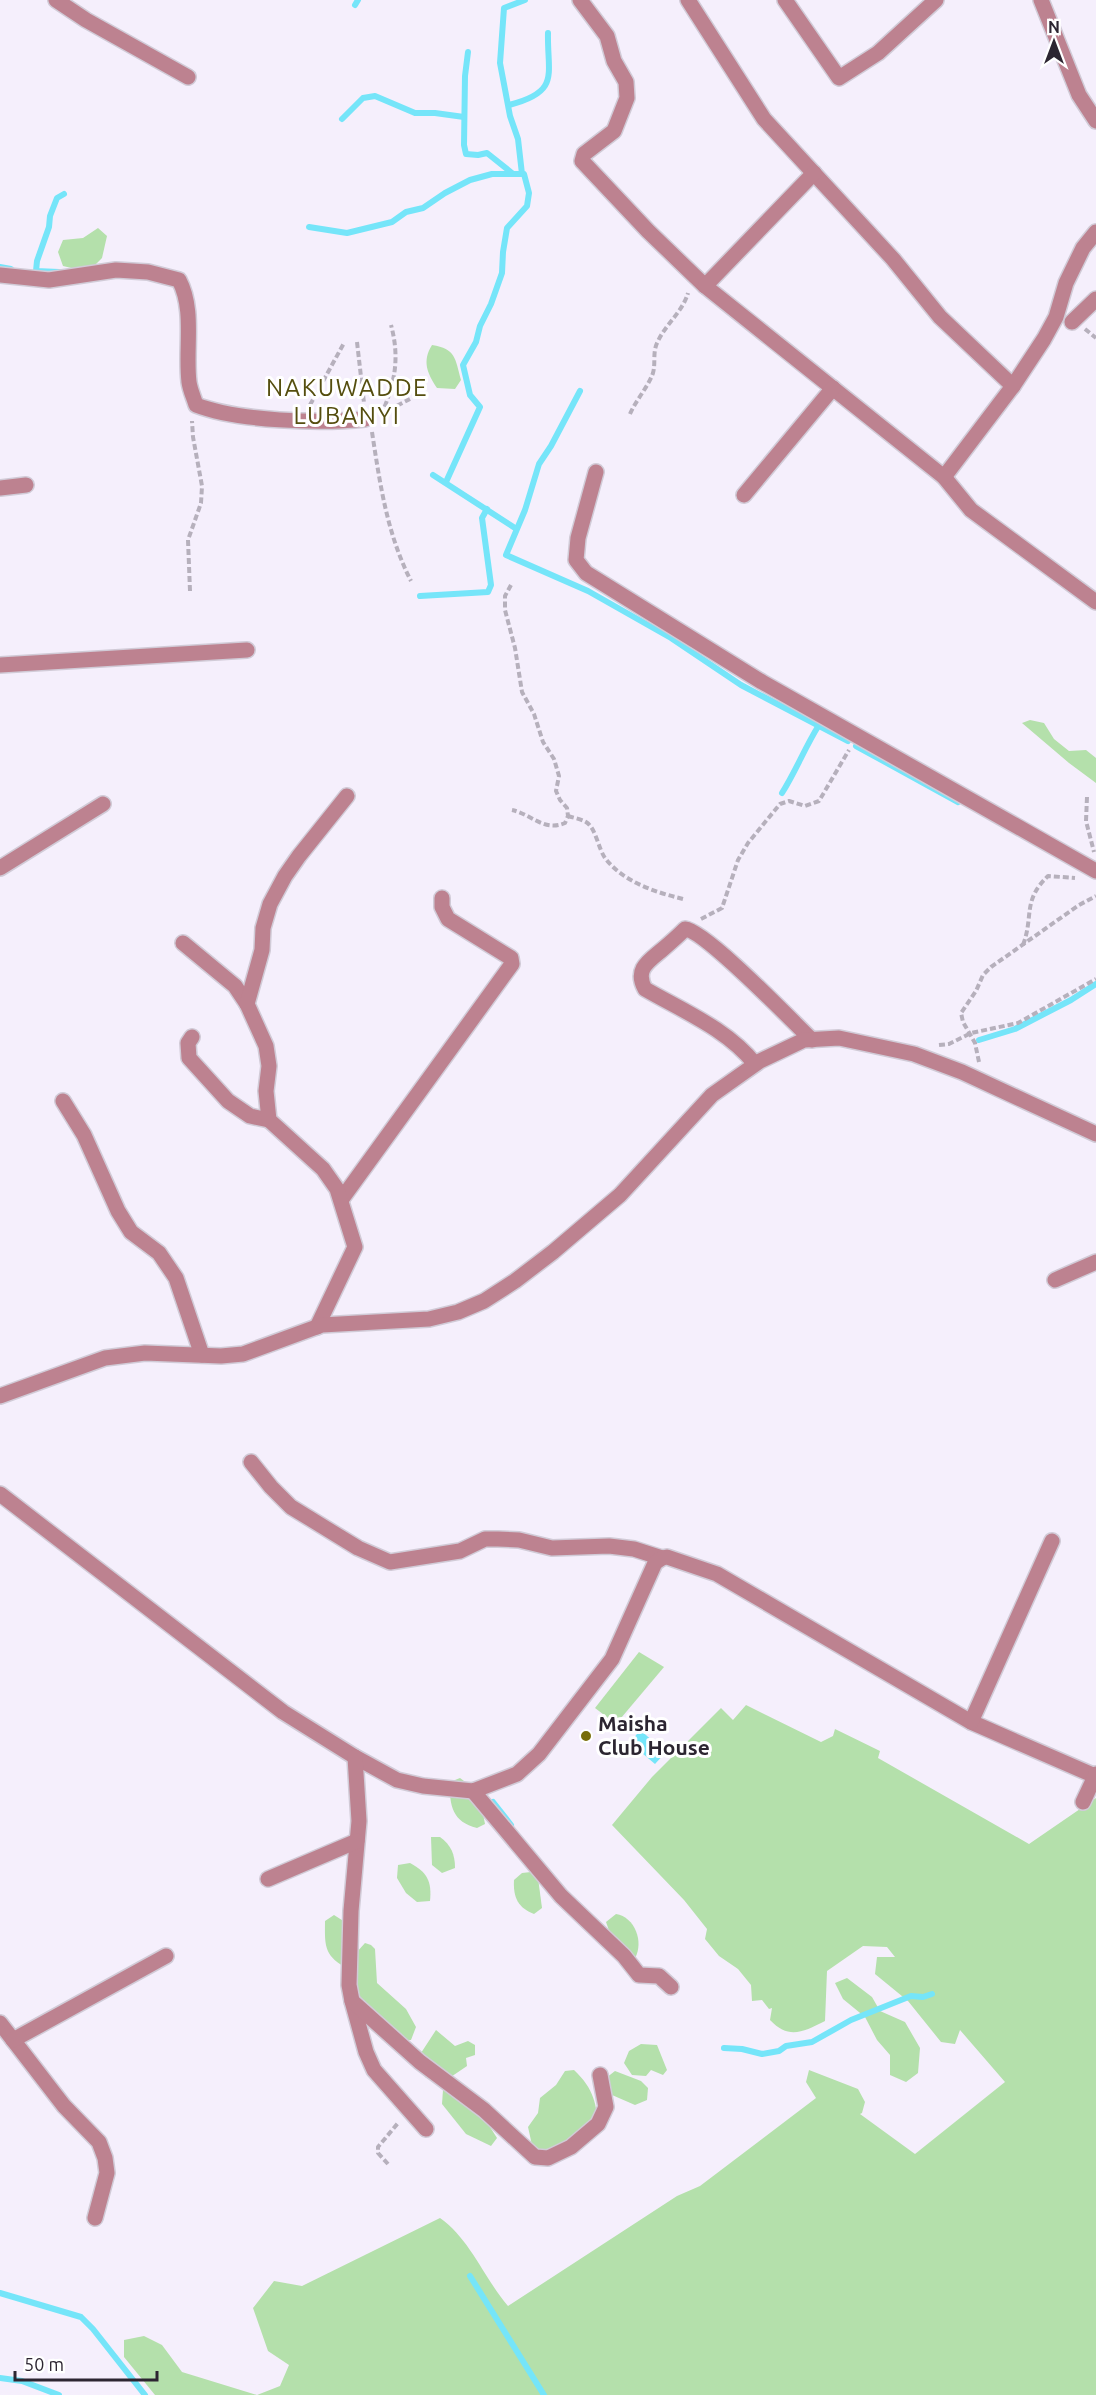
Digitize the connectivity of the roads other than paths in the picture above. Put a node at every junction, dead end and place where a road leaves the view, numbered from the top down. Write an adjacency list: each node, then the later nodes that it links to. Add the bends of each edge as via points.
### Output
1 (56, 0): 7 (street)
2 (580, 0): 12 (street, via 607,36 614,61 626,82 627,98 614,131 584,154 582,161)
3 (688, 0): 9 (street, via 764,118)
4 (785, 0): 5 (street, via 839,78 878,53)
5 (936, 0)
6 (1041, 0): 8 (street, via 1079,95)
7 (188, 77)
8 (1096, 121)
9 (814, 173): 12 (street); 16 (street, via 940,317)
10 (1096, 232): 14 (street, via 1083,248 1066,283)
11 (0, 275): 18 (street, via 49,280 116,270 148,272 179,280 185,291 189,383 196,405 212,411 295,420)
12 (705, 286): 17 (street)
13 (1096, 299): 15 (street)
14 (1056, 317): 15 (street); 16 (street)
15 (1084, 329)
16 (1013, 386): 20 (street)
17 (832, 388): 20 (street); 23 (street)
18 (365, 419)
19 (596, 472): 30 (street, via 578,538 576,560 586,573 762,682)
20 (944, 477): 24 (street, via 970,510)
21 (26, 485): 22 (street)
22 (0, 488)
23 (744, 495)
24 (1096, 602)
25 (247, 650): 26 (street)
26 (0, 665)
27 (347, 796): 33 (street, via 299,855 270,904)
28 (103, 804): 29 (street)
29 (0, 868)
30 (1090, 873)
31 (442, 898): 40 (street, via 448,918 511,958 512,964)
32 (183, 943): 33 (street, via 235,986)
33 (248, 1004): 38 (street, via 266,1046)
34 (192, 1037): 38 (street, via 188,1043 189,1058 228,1101 250,1116)
35 (812, 1040): 36 (street, via 804,1040); 36 (street, via 720,952 685,929 646,961 641,982 645,989 743,1048); 39 (street, via 839,1038 914,1054)
36 (755, 1064): 43 (street, via 712,1095 620,1195 553,1252 484,1301 429,1319)
37 (63, 1101): 44 (street, via 131,1232 159,1253 176,1278)
38 (269, 1120): 40 (street, via 323,1169)
39 (1096, 1134)
40 (341, 1200): 43 (street, via 355,1247)
41 (1096, 1262): 42 (street)
42 (1055, 1280)
43 (317, 1327): 44 (street, via 243,1354)
44 (202, 1355): 45 (street, via 146,1353 105,1358)
45 (0, 1396)
46 (251, 1462): 49 (street, via 291,1507 358,1548 390,1562 460,1551 484,1539 519,1540 552,1548 609,1546)
47 (0, 1494): 51 (street, via 283,1712)
48 (1052, 1540): 50 (street)
49 (662, 1558): 50 (street, via 717,1574); 53 (street, via 655,1563 612,1659 558,1731 517,1774)
50 (971, 1722): 52 (street)
51 (356, 1757): 53 (street, via 406,1783); 55 (street)
52 (1095, 1775): 54 (street)
53 (473, 1791): 58 (street, via 561,1896 639,1975 659,1976)
54 (1083, 1802)
55 (357, 1841): 56 (street); 59 (street, via 351,1911)
56 (267, 1879)
57 (166, 1956): 61 (street)
58 (671, 1987)
59 (352, 2001): 62 (street, via 535,2157 548,2158 571,2147 598,2124 606,2107); 63 (street, via 374,2070)
60 (0, 2023): 61 (street)
61 (13, 2040): 64 (street, via 64,2106 99,2142 107,2173)
62 (600, 2075)
63 (426, 2129)
64 (95, 2218)

